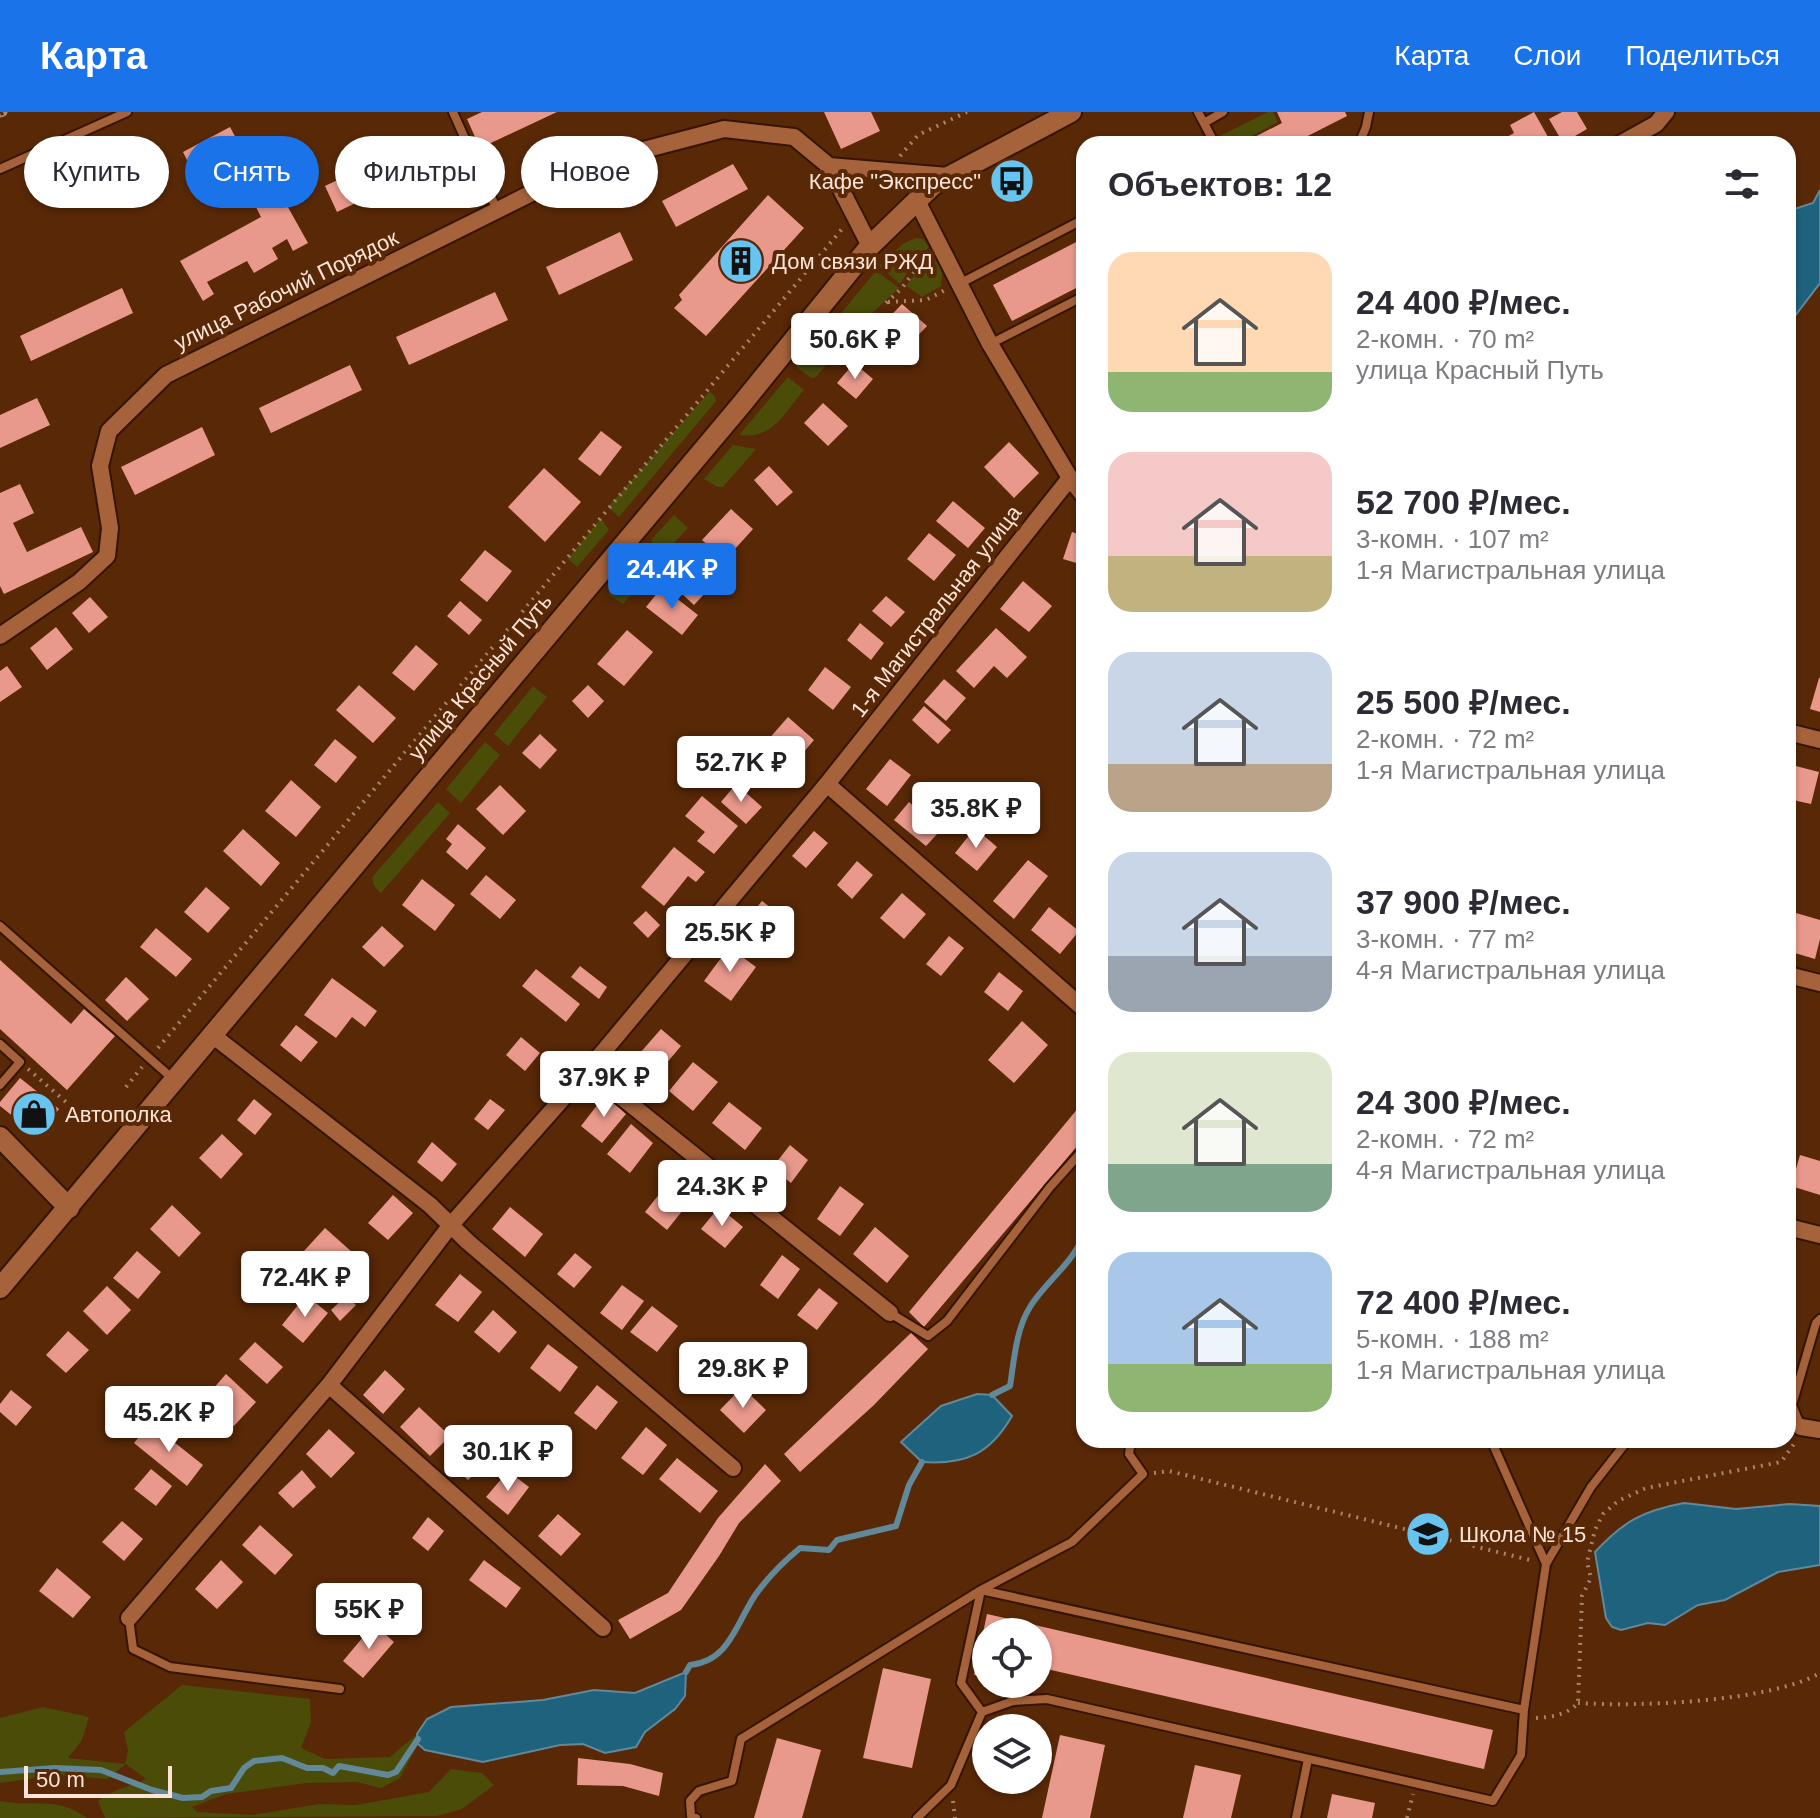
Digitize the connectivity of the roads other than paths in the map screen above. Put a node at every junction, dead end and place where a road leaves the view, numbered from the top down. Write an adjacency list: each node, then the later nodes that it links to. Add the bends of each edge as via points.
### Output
1 (127, 112): 13 (lane)
2 (453, 112): 16 (lane)
3 (1071, 112): 14 (main road, улица Красный Путь)
4 (1198, 112): 8 (lane)
5 (1223, 112): 8 (lane)
6 (1369, 112): 10 (lane)
7 (1666, 112): 11 (street)
8 (1204, 123): 9 (lane)
9 (1211, 136)
10 (1362, 136)
11 (1634, 136)
12 (829, 166): 14 (street); 16 (street, улица Рабочий Порядок, via 794,137 724,129 590,164); 18 (street, улица Рабочий Порядок)
13 (0, 169)
14 (948, 176): 15 (main road, улица Красный Путь)
15 (916, 199): 18 (main road, улица Красный Путь); 19 (street)
16 (497, 210): 24 (street, улица Рабочий Порядок, via 166,375 109,431 100,466 110,528 107,556 79,582)
17 (1076, 223): 19 (lane)
18 (870, 246): 32 (main road, улица Красный Путь)
19 (959, 284): 21 (street)
20 (1076, 300): 21 (lane)
21 (990, 344): 22 (street)
22 (1070, 478): 23 (street); 27 (street, 1-я Магистральная улица)
23 (1076, 486)
24 (0, 636)
25 (1796, 734): 26 (street)
26 (1820, 740)
27 (827, 784): 31 (street); 34 (street, 1-я Магистральная улица)
28 (0, 926): 35 (lane)
29 (1796, 977): 30 (street)
30 (1820, 983)
31 (1076, 1002)
32 (211, 1034): 35 (main road, улица Красный Путь); 40 (street, via 418,1195)
33 (0, 1044): 36 (lane, via 20,1062)
34 (588, 1070): 40 (street, 1-я Магистральная улица); 44 (street)
35 (174, 1080): 39 (main road, улица Красный Путь)
36 (0, 1085)
37 (0, 1137): 39 (main road)
38 (1076, 1158): 44 (lane, via 947,1321 928,1336)
39 (69, 1208): 43 (main road, улица Красный Путь)
40 (450, 1226): 46 (street, 1-я Магистральная улица); 54 (street)
41 (1796, 1229): 42 (street)
42 (1820, 1235)
43 (0, 1288)
44 (890, 1313)
45 (1820, 1319): 47 (lane)
46 (329, 1385): 57 (street, 1-я Магистральная улица); 58 (street)
47 (1796, 1391)
48 (1796, 1415): 49 (lane)
49 (1801, 1427): 50 (street)
50 (1820, 1430)
51 (1130, 1448): 56 (lane, via 1143,1474 1072,1542)
52 (1495, 1448): 55 (lane)
53 (1622, 1448): 55 (lane, via 1591,1487)
54 (733, 1468)
55 (1546, 1564): 61 (lane)
56 (981, 1590): 60 (lane, via 961,1683); 61 (lane); 63 (lane, via 741,1739 732,1781 699,1791 690,1801 691,1816)
57 (129, 1618): 59 (lane, via 133,1649 170,1667)
58 (603, 1628)
59 (340, 1689)
60 (982, 1712): 62 (lane, via 1013,1701 1047,1699); 64 (lane, via 951,1785)
61 (1524, 1714): 62 (lane, via 1521,1755 1493,1801)
62 (1308, 1759): 65 (lane)
63 (696, 1818)
64 (917, 1818)
65 (1296, 1818)

